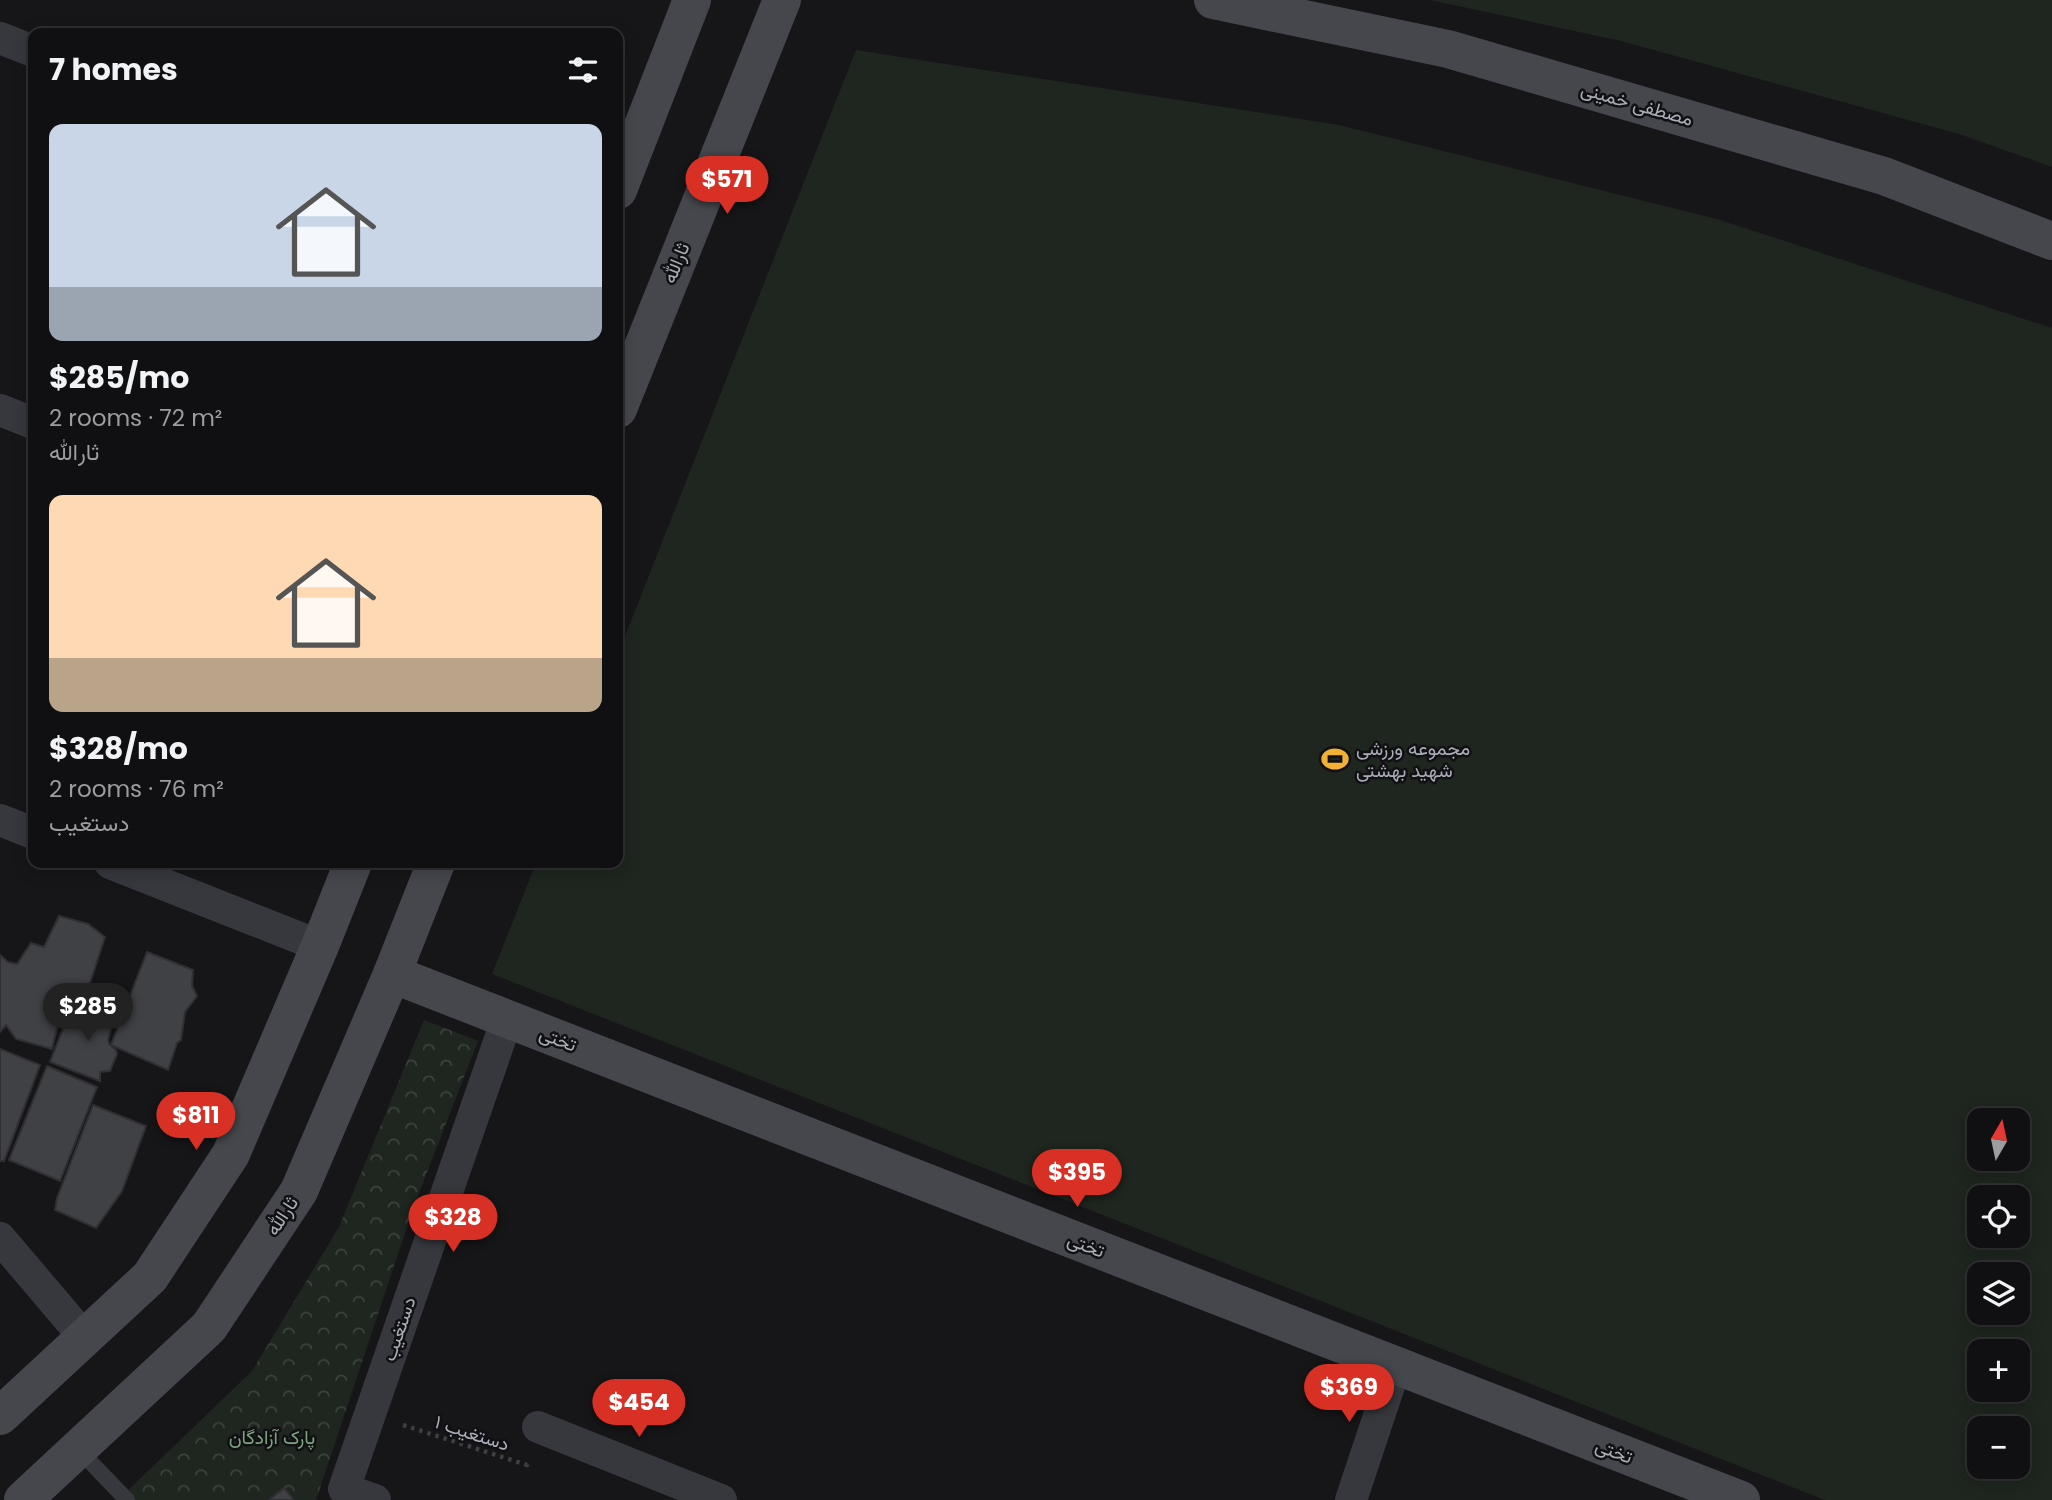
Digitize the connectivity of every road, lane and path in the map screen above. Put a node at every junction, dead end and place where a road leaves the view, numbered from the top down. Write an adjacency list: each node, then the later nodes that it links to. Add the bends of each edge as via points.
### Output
1 (692, 0): 6 (main road)
2 (782, 0): 8 (main road, ثارالله)
3 (1213, 0): 7 (main road, مصطفی خمینی, via 1448,49 1884,176)
4 (0, 38): 5 (street)
5 (28, 49)
6 (623, 177)
7 (2052, 241)
8 (623, 397)
9 (0, 410): 10 (street)
10 (28, 421)
11 (0, 820): 12 (street)
12 (28, 831)
13 (123, 868): 16 (street)
14 (351, 868): 16 (main road)
15 (434, 868): 17 (main road, ثارالله)
16 (320, 946): 20 (main road, via 231,1154 150,1277)
17 (392, 974): 18 (main road, تختی); 25 (main road, ثارالله, via 299,1191 209,1326)
18 (507, 1019): 21 (main road, تختی); 22 (street, دستغیب)
19 (0, 1238): 20 (street)
20 (84, 1338): 23 (main road)
21 (1396, 1365): 30 (street); 31 (main road, تختی)
22 (370, 1415): 24 (path, دستغیب ۱, via 527,1465); 28 (street, دستغیب, via 344,1489)
23 (0, 1416)
24 (538, 1427): 29 (street)
25 (78, 1449): 26 (main road, ثارالله); 27 (lane)
26 (23, 1500)
27 (127, 1500)
28 (375, 1500)
29 (721, 1500)
30 (1351, 1500)
31 (1741, 1500)

